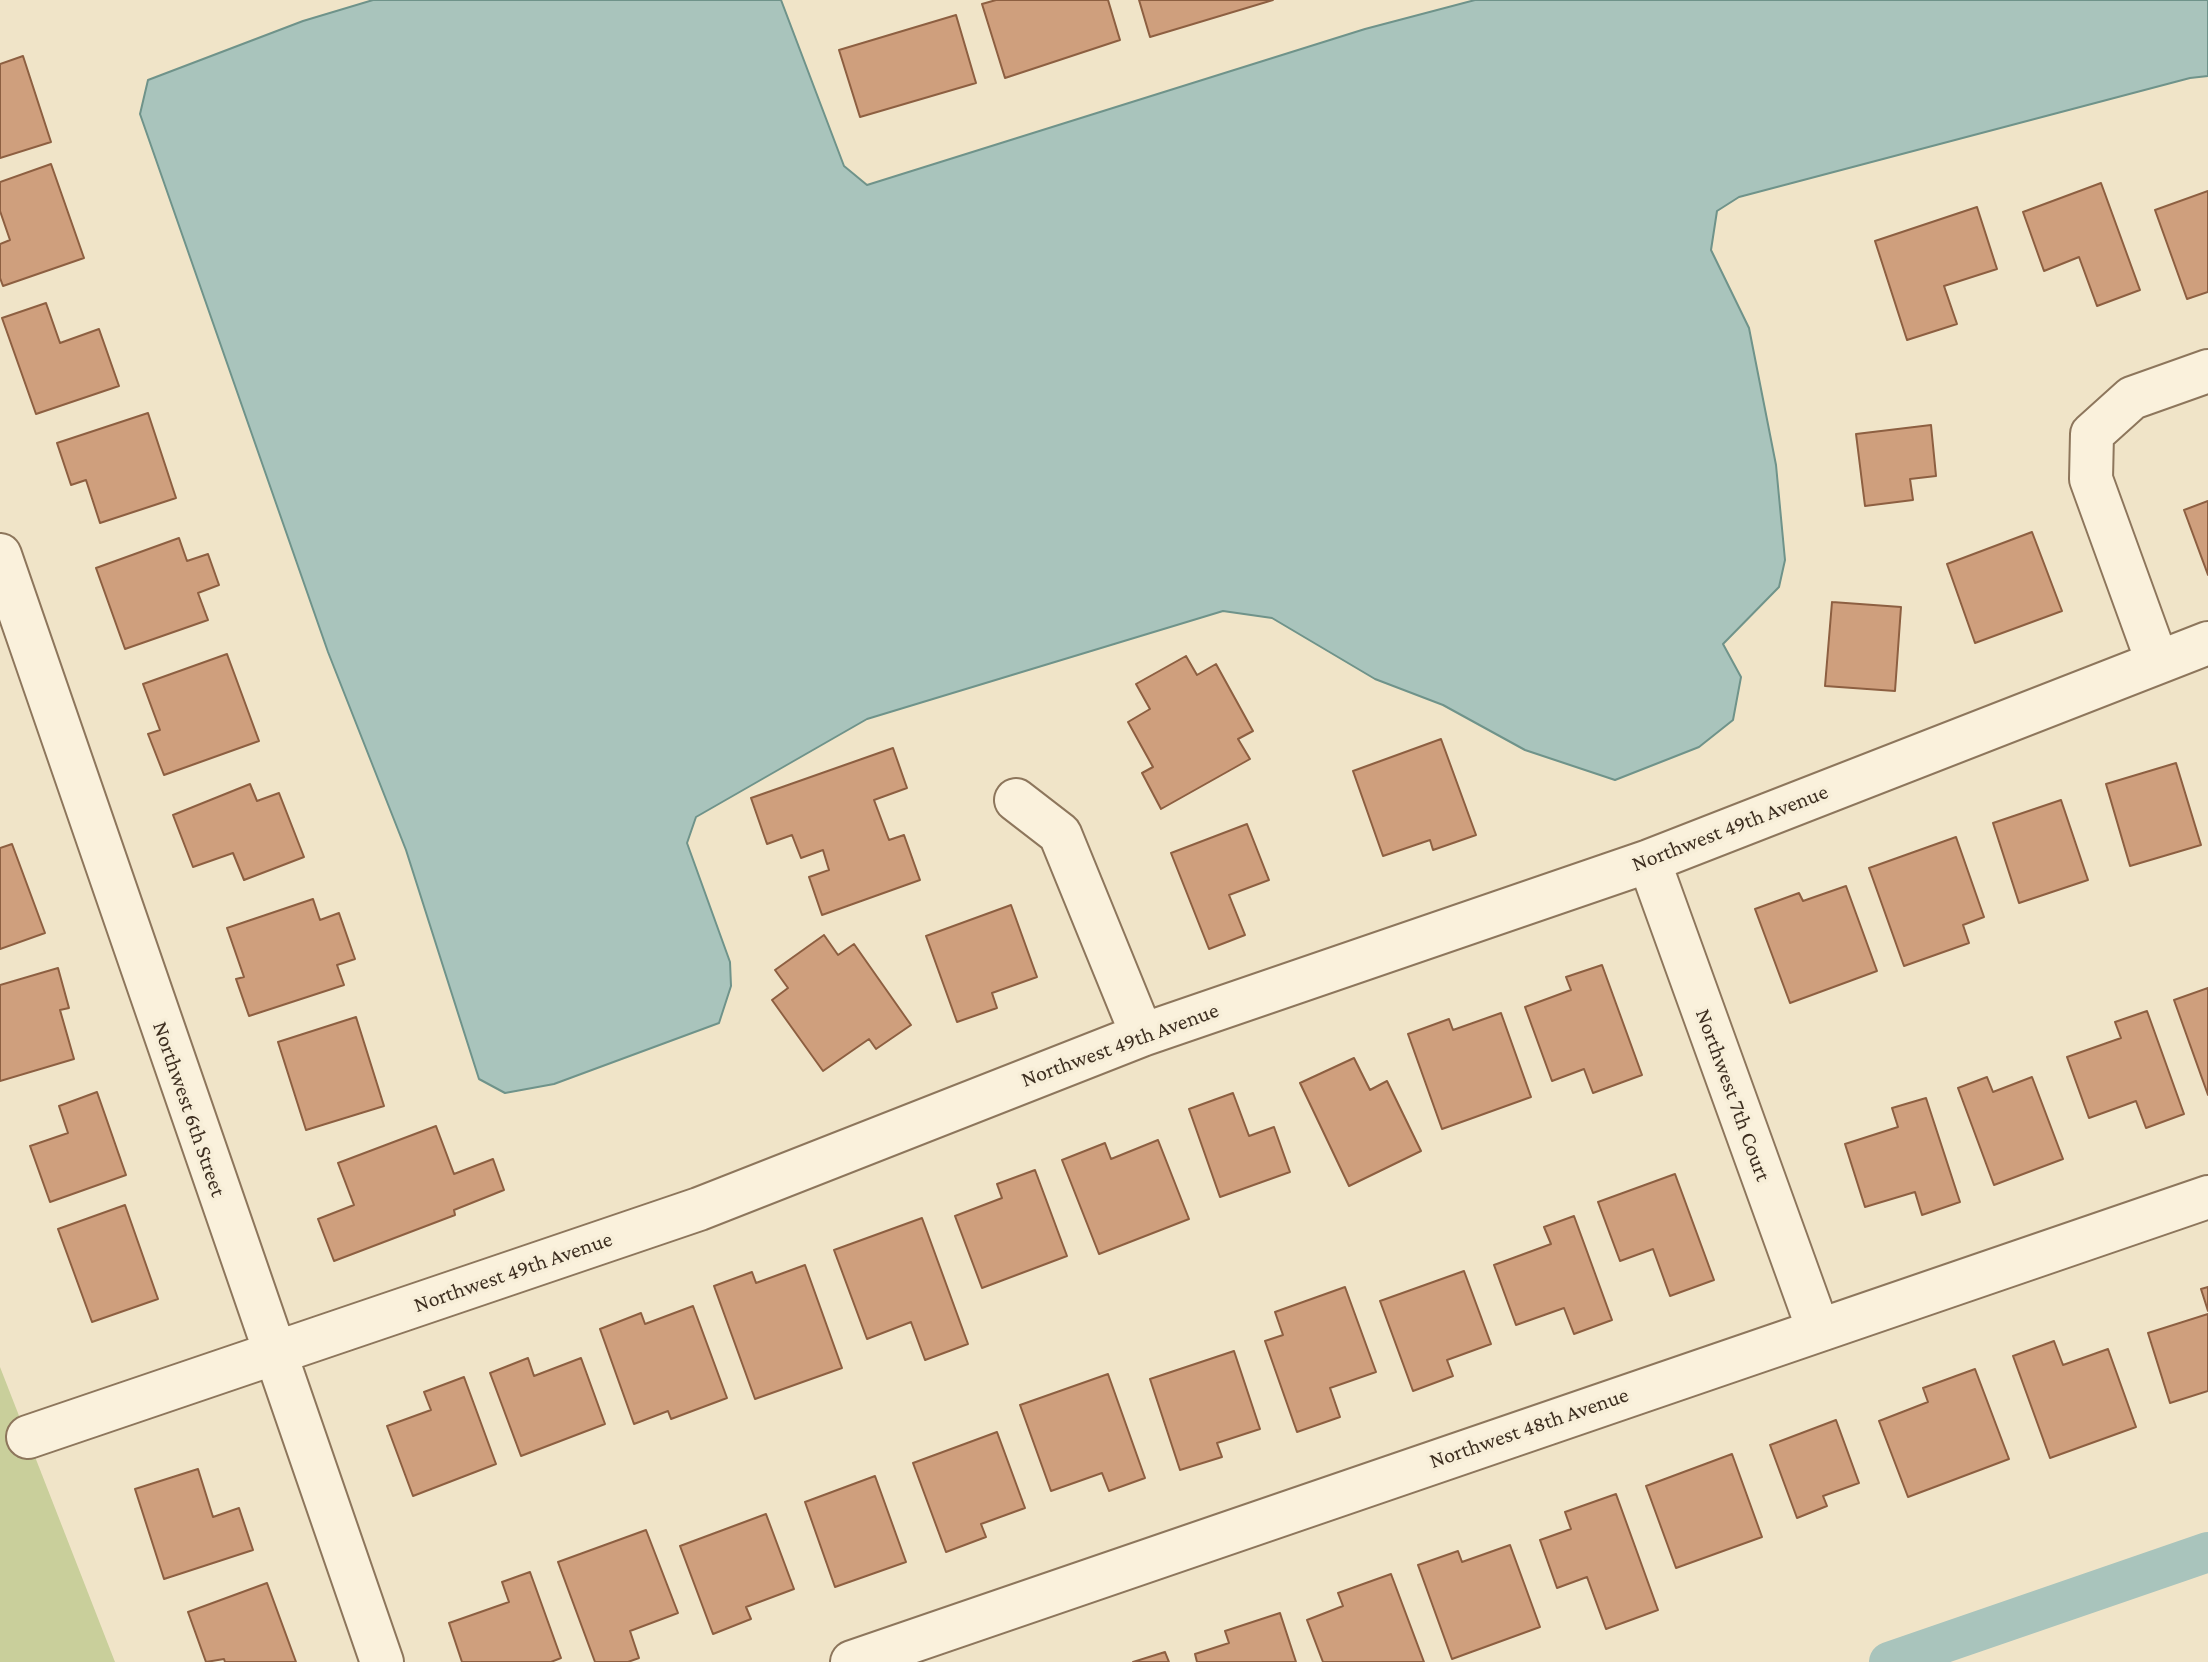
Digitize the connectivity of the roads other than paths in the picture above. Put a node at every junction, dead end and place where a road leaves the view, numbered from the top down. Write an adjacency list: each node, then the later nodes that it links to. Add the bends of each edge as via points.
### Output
1 (2208, 371): 4 (street, via 2132,398 2092,434 2091,479)
2 (0, 555): 10 (street, Northwest 6th Street)
3 (2208, 643): 4 (street, Northwest 49th Avenue)
4 (2157, 661): 6 (street, Northwest 49th Avenue)
5 (1016, 800): 7 (street, via 1060,834)
6 (1649, 861): 7 (street, Northwest 49th Avenue); 9 (street, Northwest 7th Court)
7 (1142, 1035): 10 (street, Northwest 49th Avenue, via 699,1209)
8 (2208, 1197): 9 (street, Northwest 48th Avenue)
9 (1818, 1329): 13 (street, Northwest 48th Avenue)
10 (274, 1353): 11 (street, Northwest 49th Avenue); 12 (street, Northwest 6th Street)
11 (28, 1437)
12 (382, 1662)
13 (852, 1662)

